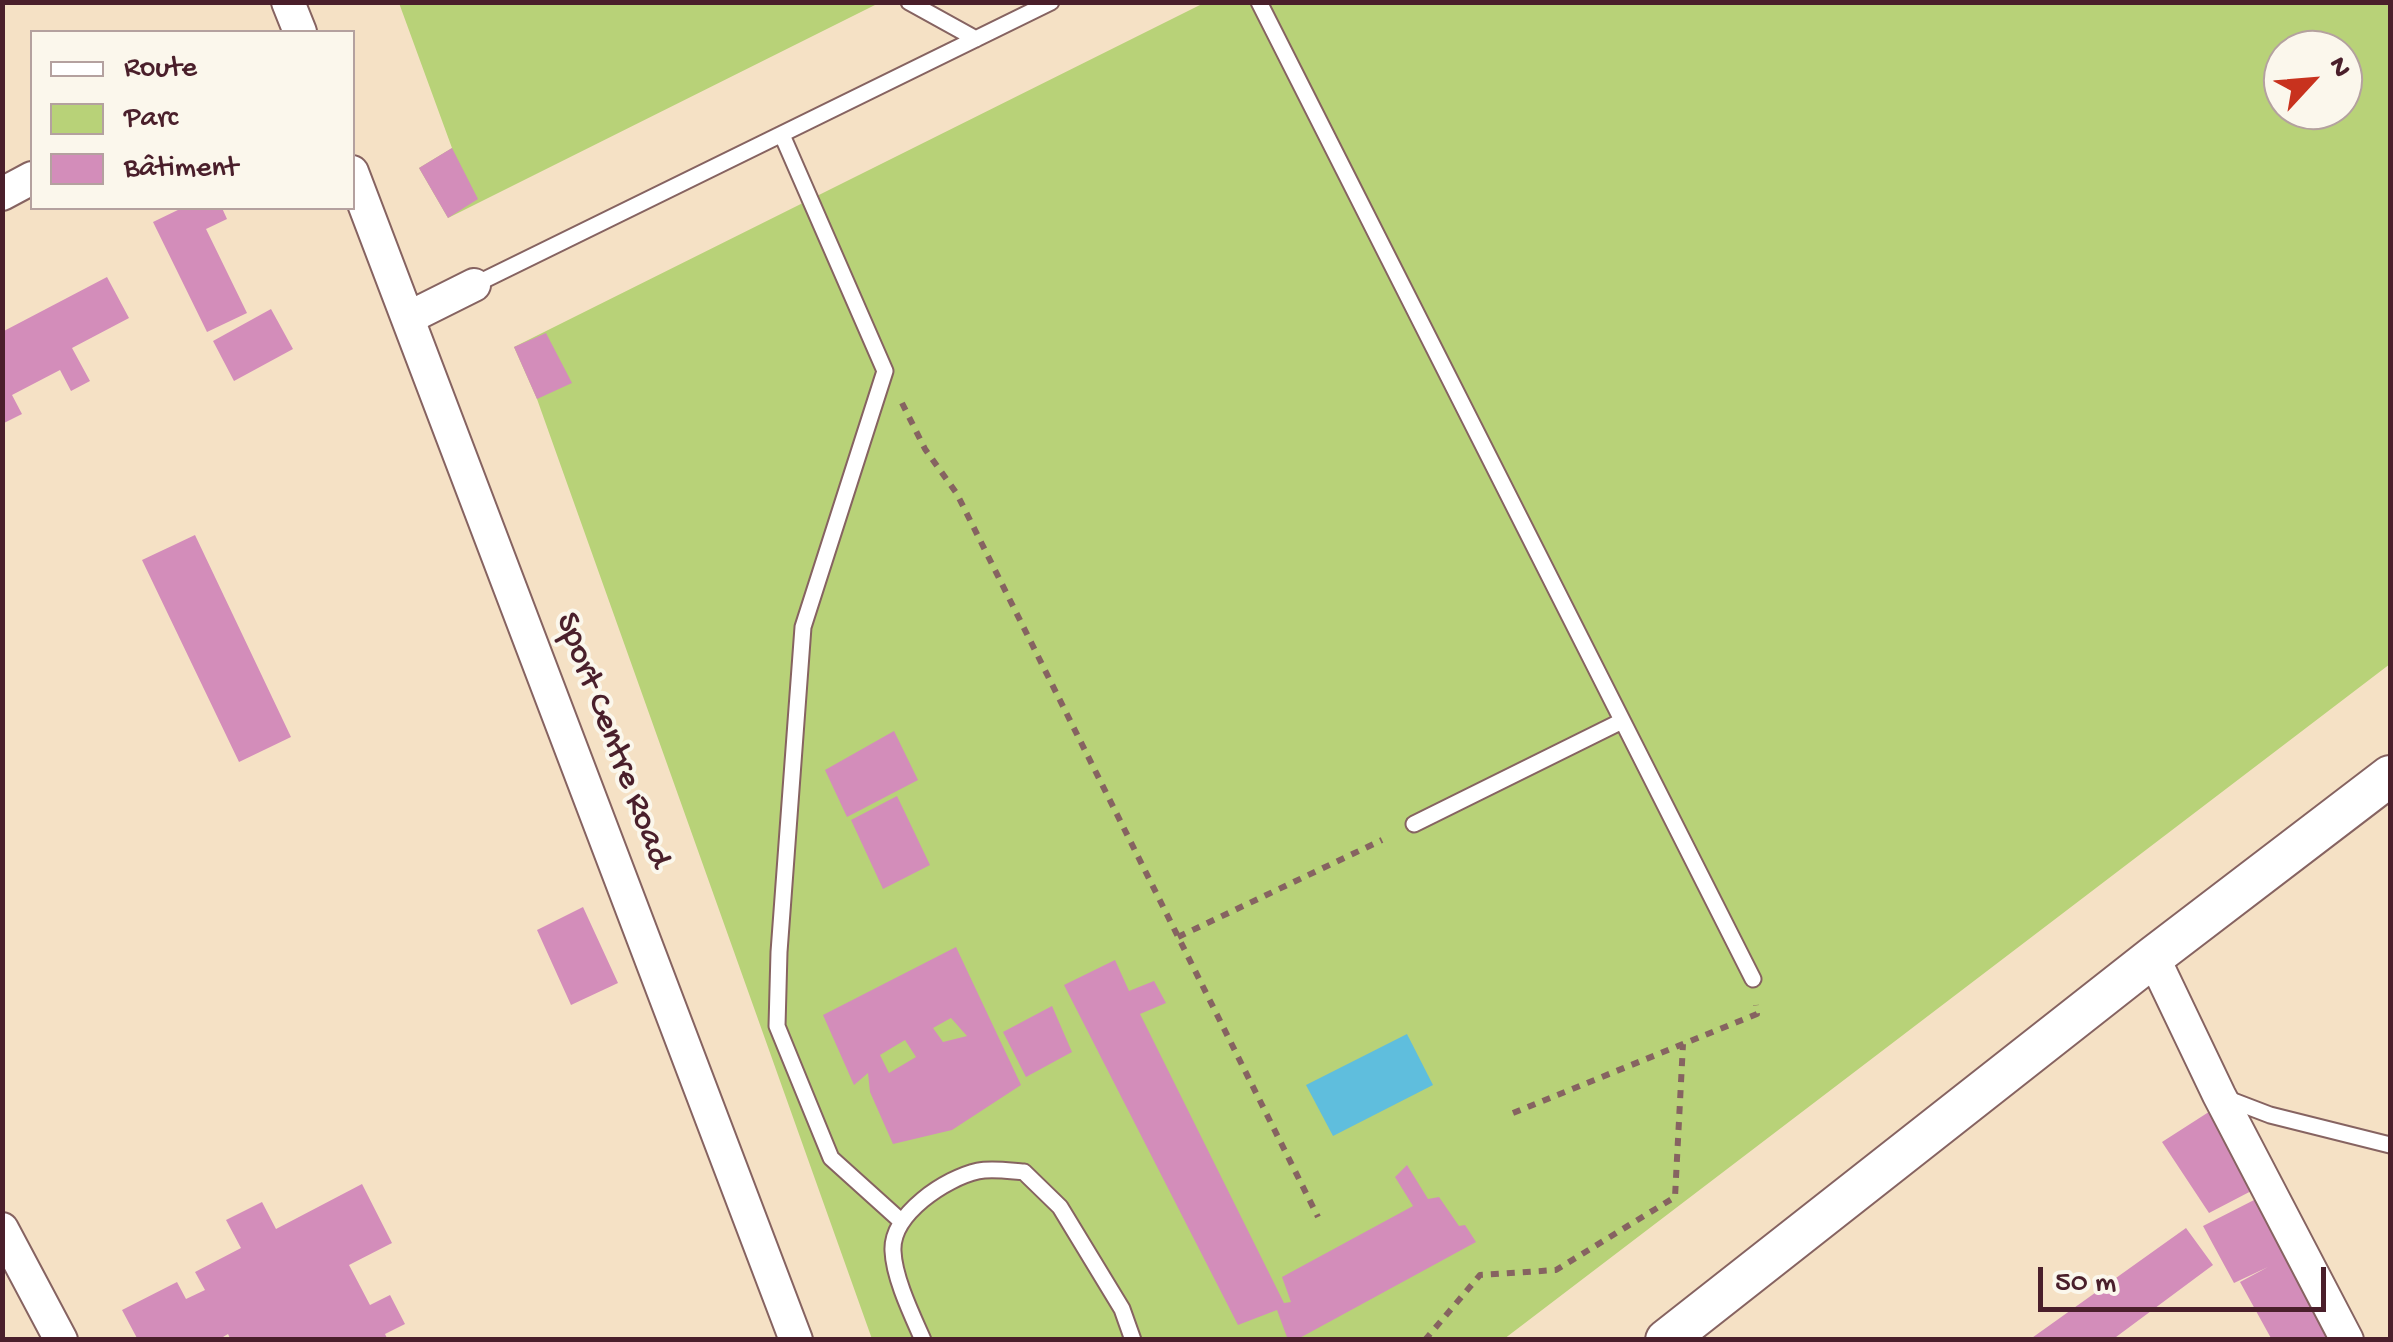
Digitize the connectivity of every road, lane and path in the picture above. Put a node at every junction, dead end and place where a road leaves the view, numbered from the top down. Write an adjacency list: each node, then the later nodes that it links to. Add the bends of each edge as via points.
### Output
1 (909, 2): 4 (lane)
2 (1051, 2): 4 (lane)
3 (1260, 2): 12 (lane)
4 (976, 39): 5 (lane)
5 (782, 135): 9 (lane); 11 (lane)
6 (30, 179): 8 (street)
7 (355, 180): 10 (street, Sport Centre Road)
8 (2, 194)
9 (474, 285): 10 (street)
10 (408, 318): 27 (street, Sport Centre Road)
11 (885, 371): 16 (path, via 957,494); 24 (lane, via 803,627 777,1026 831,1158)
12 (1622, 721): 14 (lane); 18 (lane)
13 (2390, 776): 17 (street)
14 (1414, 824)
15 (1382, 840): 16 (path)
16 (1178, 937): 23 (path)
17 (2153, 956): 20 (street); 31 (street)
18 (1753, 979): 19 (path, via 1758,1014)
19 (1683, 1044): 21 (path); 30 (path, via 1675,1197 1556,1270 1480,1275)
20 (2219, 1095): 22 (lane); 32 (street)
21 (1513, 1114)
22 (2390, 1145)
23 (1318, 1217)
24 (902, 1222): 28 (lane, via 892,1249); 29 (lane, via 934,1188 979,1170 1024,1172 1080,1236)
25 (2, 1229): 26 (street)
26 (61, 1340)
27 (796, 1340)
28 (923, 1340)
29 (1133, 1340)
30 (1425, 1340)
31 (1666, 1340)
32 (2347, 1340)

